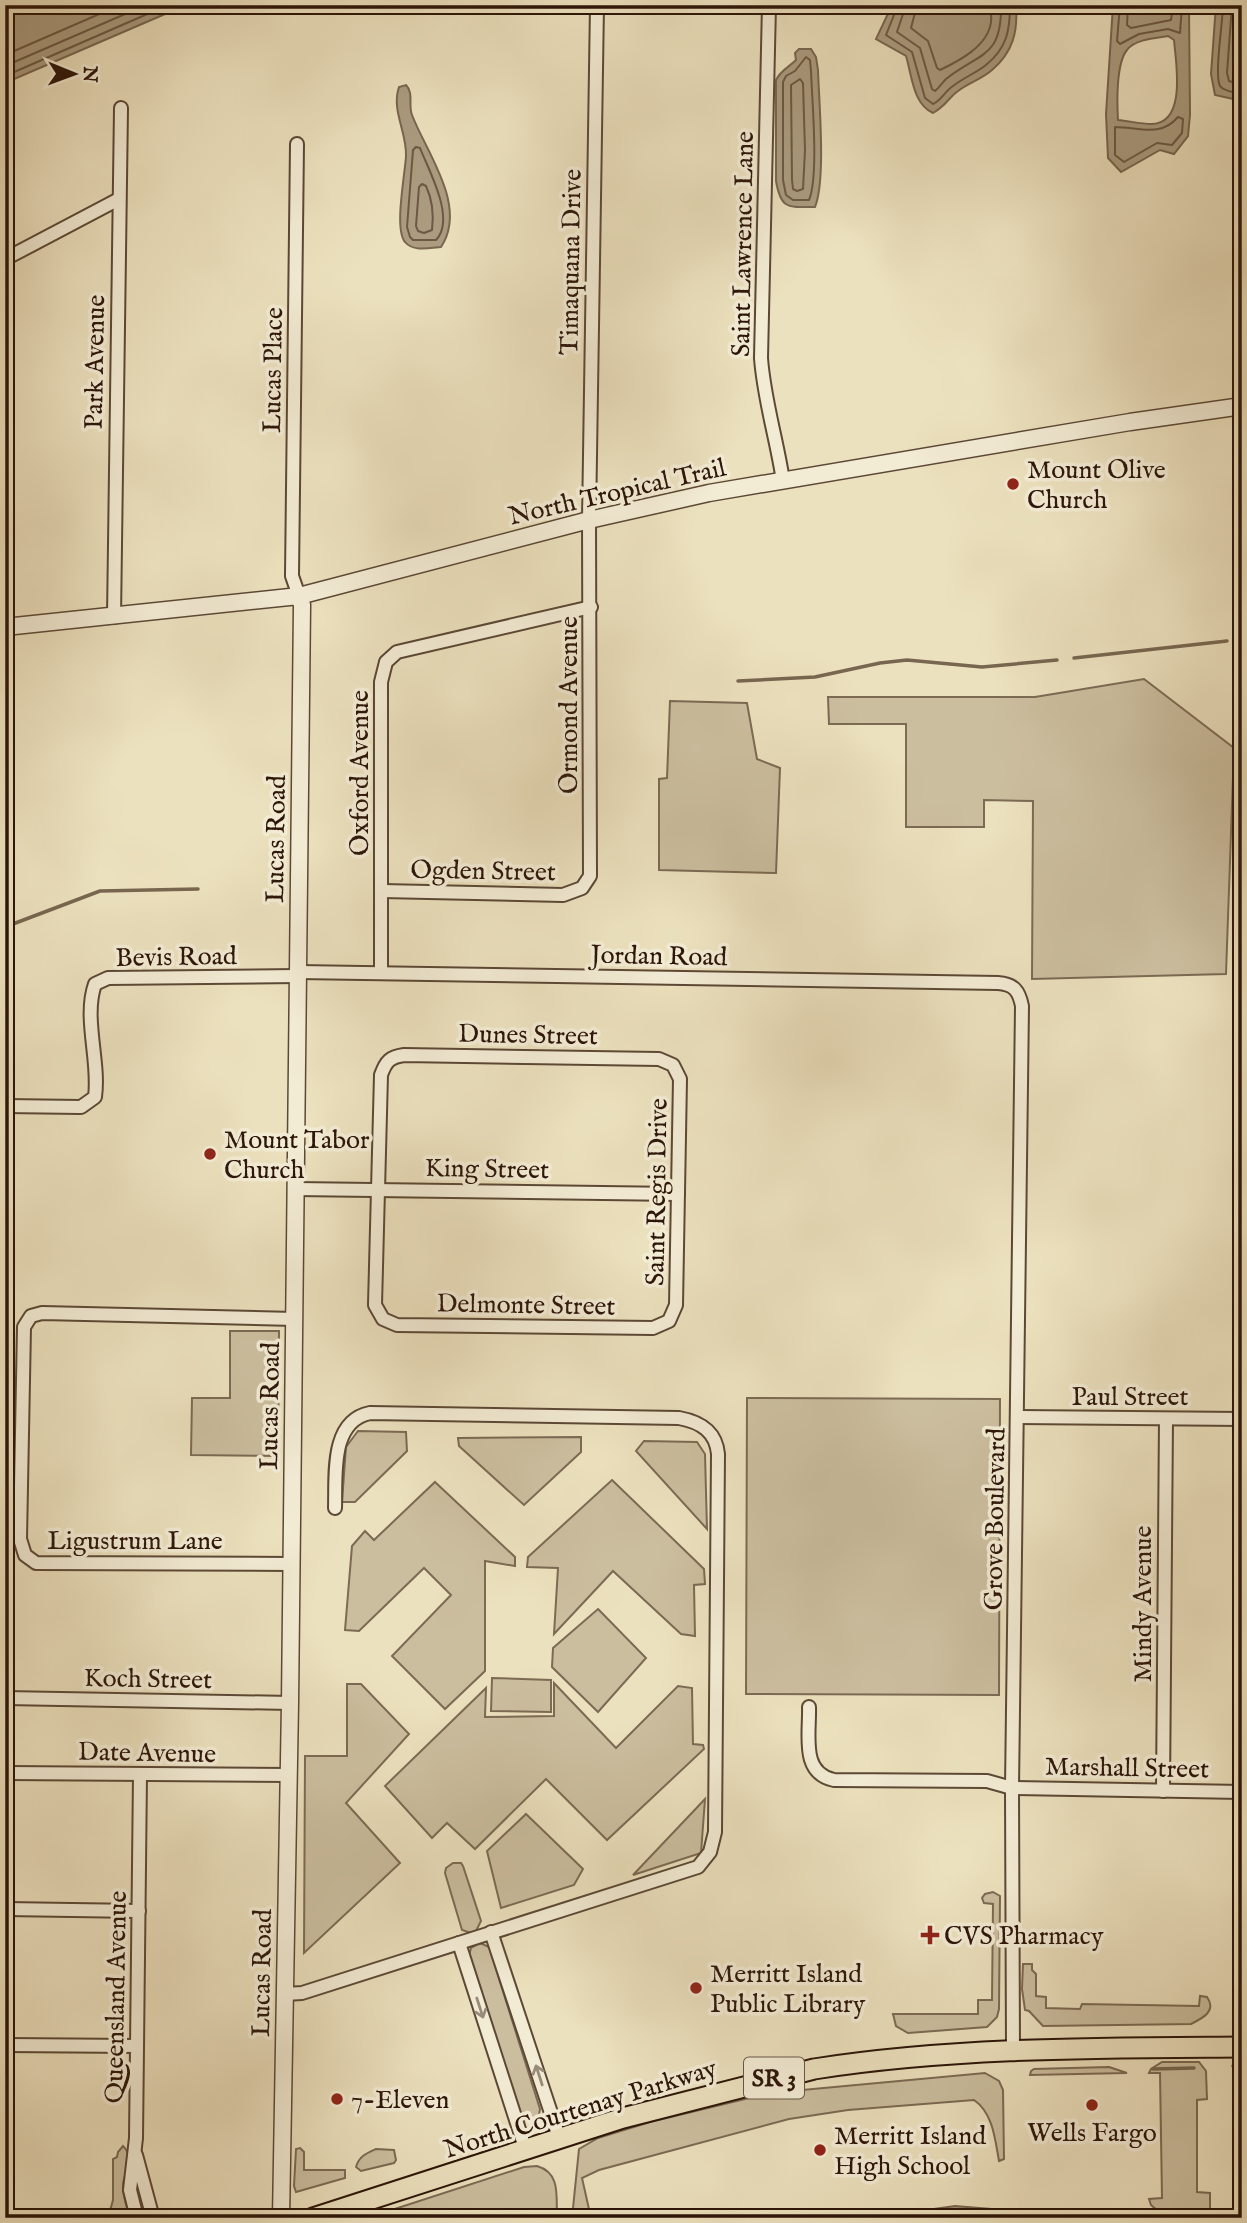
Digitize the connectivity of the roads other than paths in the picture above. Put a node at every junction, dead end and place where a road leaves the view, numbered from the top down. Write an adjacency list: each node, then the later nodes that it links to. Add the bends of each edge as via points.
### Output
1 (597, 5): 9 (street, Timaquana Drive)
2 (769, 5): 8 (street, Saint Lawrence Lane, via 761,358)
3 (121, 108): 5 (street, Park Avenue)
4 (298, 144): 10 (street, Lucas Place, via 292,576)
5 (119, 199): 6 (street); 12 (street, Park Avenue)
6 (5, 259)
7 (1242, 407): 8 (street, North Tropical Trail)
8 (783, 481): 9 (street, North Tropical Trail)
9 (589, 520): 10 (street, North Tropical Trail); 11 (street, Ormond Avenue)
10 (299, 596): 12 (street, North Tropical Trail); 17 (street, Lucas Road)
11 (591, 607): 14 (street, Ormond Avenue, via 592,862); 15 (street, Oxford Avenue, via 397,652 386,662 381,682)
12 (114, 617): 13 (street, North Tropical Trail)
13 (5, 627)
14 (582, 888): 15 (street, Ogden Street, via 563,895)
15 (382, 891): 16 (street, Oxford Avenue)
16 (381, 973): 17 (street, Jordan Road); 18 (street, Jordan Road, via 998,983)
17 (298, 974): 20 (street, Bevis Road, via 108,978 95,984 90,999 95,1097 81,1107); 21 (street, Lucas Road)
18 (1017, 990): 26 (street, Grove Boulevard, via 1022,1006)
19 (673, 1065): 22 (street, Dunes Street, via 659,1059 392,1057 381,1075); 23 (street, Saint Regis Drive, via 680,1079)
20 (5, 1106)
21 (295, 1189): 22 (street, King Street); 24 (street, Lucas Road)
22 (377, 1190): 23 (street, King Street); 25 (street, Delmonte Street, via 375,1305 383,1319 397,1325 653,1328)
23 (678, 1194): 25 (street, Saint Regis Drive, via 676,1305)
24 (295, 1319): 30 (street, Lucas Road); 30 (street, Ligustrum Lane, via 42,1312 31,1316 24,1327 20,1539 25,1555 36,1563)
25 (668, 1321)
26 (1019, 1417): 27 (street, Paul Street); 37 (street, Grove Boulevard)
27 (1166, 1419): 28 (street, Paul Street); 38 (street, Mindy Avenue)
28 (1242, 1419)
29 (335, 1507): 42 (street, via 342,1436 349,1423 370,1412 679,1418 705,1427 717,1443 715,1832 710,1852 698,1867)
30 (292, 1564): 32 (street, Lucas Road)
31 (5, 1698): 32 (street, Koch Street)
32 (290, 1703): 36 (street, Lucas Road)
33 (810, 1707): 37 (street, Marshall Street, via 810,1759 812,1768 825,1779 987,1781)
34 (5, 1773): 35 (street, Date Avenue)
35 (140, 1775): 36 (street, Date Avenue); 41 (street, Queensland Avenue)
36 (289, 1775): 44 (street, Lucas Road)
37 (1012, 1788): 38 (street, Marshall Street); 48 (street, Grove Boulevard)
38 (1163, 1791): 39 (street, Marshall Street)
39 (1242, 1792)
40 (5, 1909): 41 (street)
41 (139, 1911): 46 (street, Queensland Avenue)
42 (491, 1932): 43 (street); 49 (street, one-way to 42)
43 (459, 1943): 44 (street, via 302,1993); 50 (street, one-way to 50)
44 (285, 1994): 55 (street, Lucas Road)
45 (5, 2045): 46 (street)
46 (137, 2046): 51 (street, Queensland Avenue)
47 (1242, 2047): 48 (main road, North Courtenay Parkway / SR 3)
48 (1013, 2050): 49 (main road, North Courtenay Parkway / SR 3, via 814,2069 623,2118)
49 (561, 2140): 50 (main road, North Courtenay Parkway / SR 3)
50 (526, 2151): 52 (main road, North Courtenay Parkway / SR 3)
51 (135, 2152): 53 (street, Queensland Avenue, via 130,2190); 54 (street)
52 (355, 2204): 56 (main road, North Courtenay Parkway / SR 3); 57 (main road)
53 (138, 2218)
54 (153, 2218)
55 (281, 2218)
56 (313, 2218)
57 (340, 2218)

